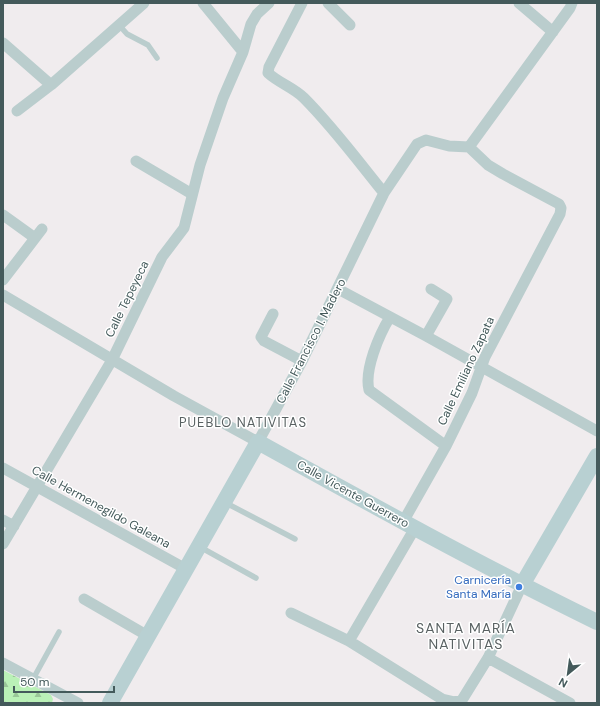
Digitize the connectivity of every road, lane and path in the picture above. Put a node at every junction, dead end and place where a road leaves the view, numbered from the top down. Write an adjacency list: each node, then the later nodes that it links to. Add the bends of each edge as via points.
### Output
1 (144, 3): 8 (street)
2 (203, 3): 12 (street)
3 (269, 3): 12 (street, Calle Tepeyeca, via 254,19)
4 (302, 3): 18 (street, via 268,73 302,97 326,122)
5 (328, 3): 9 (street)
6 (519, 3): 10 (street)
7 (572, 3): 10 (street)
8 (119, 25): 13 (lane, via 127,34 148,45); 14 (street)
9 (350, 25)
10 (553, 32): 16 (street)
11 (3, 43): 14 (street)
12 (242, 52): 19 (street, Calle Tepeyeca, via 223,98)
13 (157, 58)
14 (51, 85): 15 (street)
15 (17, 111)
16 (469, 147): 18 (street, Calle Francisco I. Madero, via 449,146 426,140 420,142); 32 (street, Calle Emiliano Zapata, via 488,165 559,204 561,208)
17 (136, 161): 19 (street)
18 (384, 193): 25 (street, Calle Francisco I. Madero)
19 (192, 194): 30 (street, Calle Tepeyeca, via 184,228 162,257)
20 (3, 215): 22 (street)
21 (42, 229): 22 (street)
22 (35, 238): 23 (street)
23 (3, 280)
24 (431, 289): 29 (street, via 447,299)
25 (338, 290): 28 (street); 31 (street, Calle Francisco I. Madero)
26 (3, 295): 30 (street, Calle Vicente Guerrero)
27 (273, 314): 31 (street, via 261,337)
28 (390, 317): 29 (street); 35 (street, via 374,352 369,390)
29 (426, 336): 32 (street)
30 (112, 360): 34 (street, Calle Vicente Guerrero); 38 (street, Calle Tepeyeca)
31 (302, 361): 34 (street, Calle Francisco I. Madero)
32 (482, 367): 33 (street); 35 (street, Calle Emiliano Zapata)
33 (597, 431)
34 (258, 442): 39 (street, Calle Francisco I. Madero); 41 (street, Calle Vicente Guerrero)
35 (446, 446): 41 (street, Calle Emiliano Zapata)
36 (597, 456): 48 (street)
37 (3, 468): 38 (street, Calle Hermenegildo Galeana)
38 (36, 486): 42 (street, Calle Tepeyeca); 46 (street, Calle Hermenegildo Galeana)
39 (224, 502): 43 (lane); 45 (street, Calle Francisco I. Madero)
40 (3, 520): 42 (street)
41 (409, 525): 48 (street, Calle Vicente Guerrero); 54 (street, Calle Emiliano Zapata)
42 (14, 526): 44 (street, Calle Tepeyeca)
43 (295, 540)
44 (3, 544)
45 (199, 546): 46 (street, Calle Francisco I. Madero); 47 (lane)
46 (186, 569): 53 (street, Calle Francisco I. Madero)
47 (256, 578)
48 (522, 585): 51 (street, Calle Vicente Guerrero); 55 (street)
49 (84, 599): 53 (street)
50 (292, 613): 54 (street)
51 (597, 622)
52 (59, 632): 57 (lane)
53 (148, 636): 61 (street, Calle Francisco I. Madero)
54 (349, 641): 59 (street)
55 (488, 658): 59 (street, via 462,700); 62 (street)
56 (3, 663): 57 (street)
57 (33, 679): 58 (street)
58 (68, 700): 60 (street)
59 (441, 701)
60 (78, 703)
61 (110, 703)
62 (570, 703)

